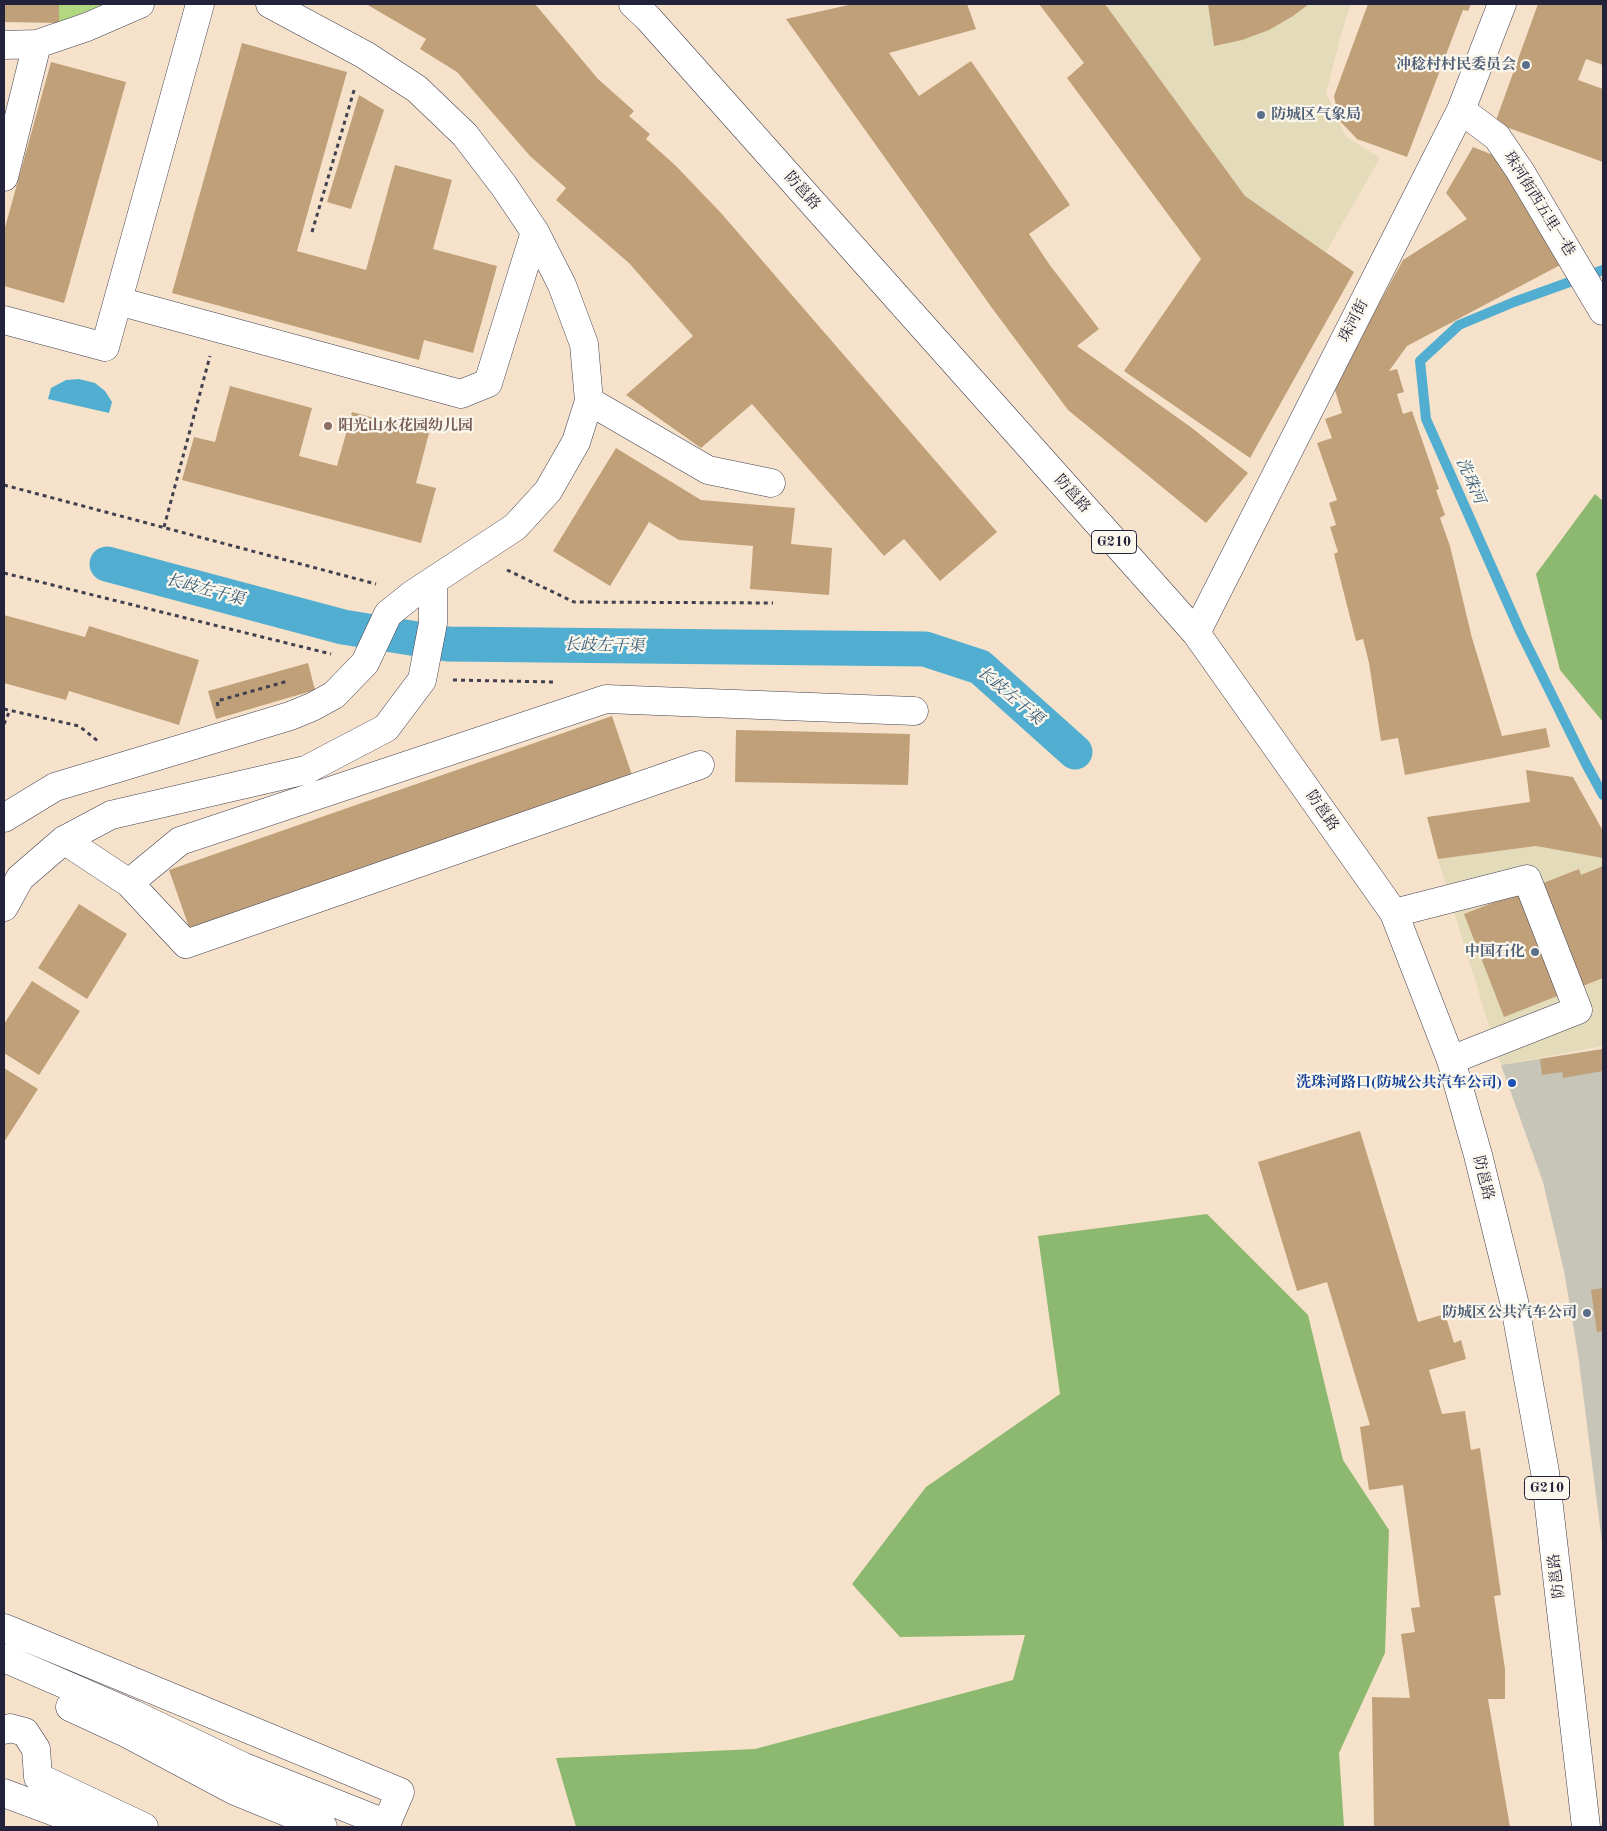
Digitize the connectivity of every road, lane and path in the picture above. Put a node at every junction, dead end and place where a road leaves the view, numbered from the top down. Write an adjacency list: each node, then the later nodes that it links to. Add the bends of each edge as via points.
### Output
1 (140, 4): 6 (main road)
2 (200, 4): 13 (main road)
3 (270, 4): 8 (main road)
4 (633, 4): 25 (main road, 防邕路 / G210)
5 (1502, 4): 9 (main road, 珠河街)
6 (37, 44): 7 (main road); 10 (main road)
7 (4, 45)
8 (365, 55): 11 (path); 12 (main road, via 417,89 465,135)
9 (1461, 110): 14 (main road, 珠河街西五里一巷, via 1497,137); 25 (main road, 珠河街)
10 (4, 177)
11 (312, 232)
12 (535, 232): 13 (main road, via 488,383 461,394); 17 (main road, via 562,285 584,344)
13 (118, 301): 15 (main road, via 105,347)
14 (1603, 310)
15 (4, 320)
16 (204, 378): 20 (path)
17 (589, 401): 18 (main road, via 708,470); 21 (main road, via 576,442 548,491 515,527)
18 (771, 483)
19 (4, 485): 20 (path)
20 (164, 527): 23 (path)
21 (475, 554): 23 (main road); 24 (path, via 574,602)
22 (4, 573): 26 (path)
23 (423, 588): 27 (main road, via 433,623); 33 (main road, via 388,614 365,663 334,696 312,708)
24 (773, 602)
25 (1196, 633): 39 (main road, 防邕路 / G210)
26 (291, 644)
27 (422, 680): 28 (path); 36 (main road, via 386,728 306,770 111,815)
28 (560, 682)
29 (4, 709): 30 (path)
30 (10, 710): 32 (path); 33 (path, via 79,726)
31 (914, 711): 37 (main road, via 606,699 180,841)
32 (4, 724)
33 (128, 763): 35 (main road, via 55,787)
34 (700, 765): 37 (main road, via 186,944)
35 (4, 818)
36 (64, 840): 37 (main road); 38 (main road, via 20,878)
37 (129, 883)
38 (4, 907)
39 (1394, 913): 40 (main road, 防邕路 / G210); 40 (main road, via 1527,879 1572,992 1578,1010)
40 (1451, 1060): 50 (main road, 防邕路 / G210, via 1514,1300 1546,1472)
41 (4, 1628): 46 (main road, via 400,1792)
42 (4, 1658): 46 (main road, via 244,1767)
43 (4, 1677): 49 (main road, via 124,1732 233,1790)
44 (4, 1730): 48 (main road, via 10,1728 25,1732 36,1749 38,1777)
45 (4, 1793): 47 (main road)
46 (386, 1825)
47 (95, 1827)
48 (144, 1827)
49 (323, 1827)
50 (1586, 1827)

